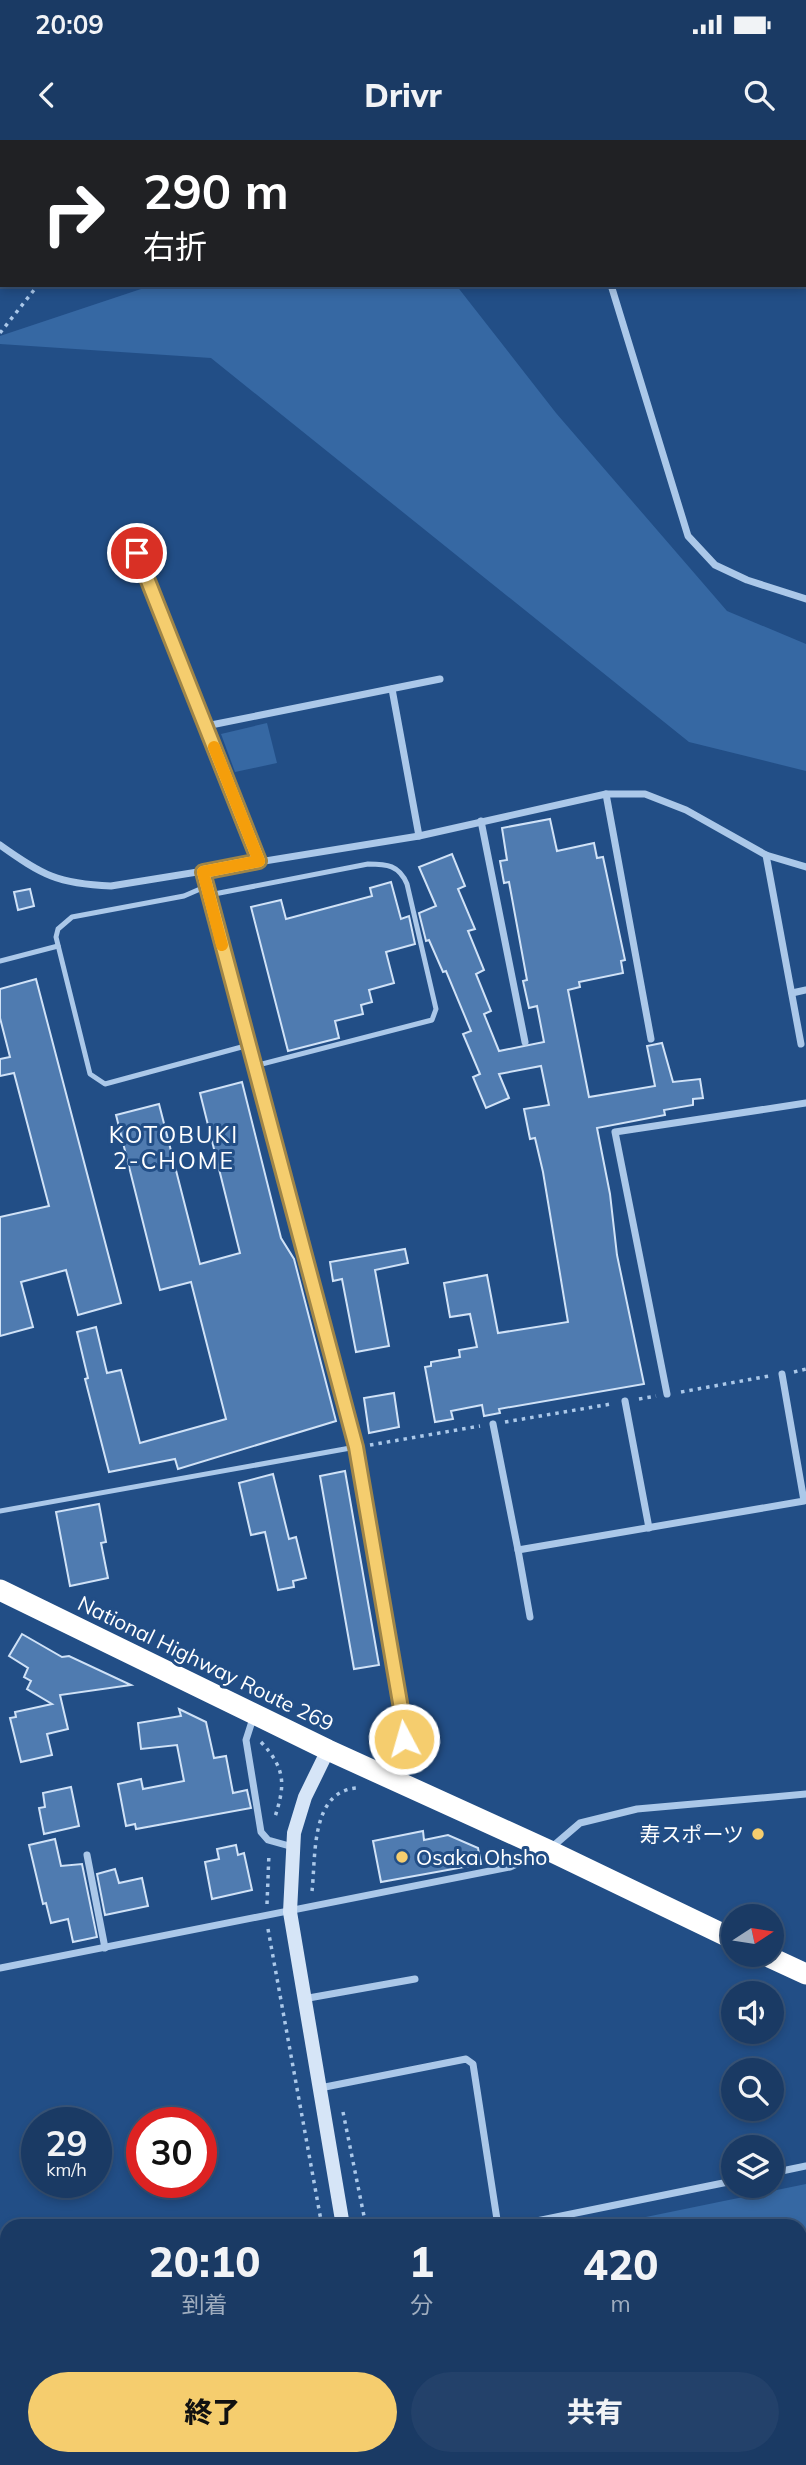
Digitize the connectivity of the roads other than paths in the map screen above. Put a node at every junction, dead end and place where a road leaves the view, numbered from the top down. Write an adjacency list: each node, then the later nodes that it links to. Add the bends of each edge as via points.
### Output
1 (612, 287): 3 (street, via 688,536 715,565)
2 (137, 553): 6 (street)
3 (806, 599)
4 (440, 679): 5 (street)
5 (392, 689): 6 (street); 9 (street)
6 (206, 726): 12 (street)
7 (606, 794): 8 (street); 11 (street, via 656,798); 21 (street)
8 (481, 821): 9 (street); 22 (street)
9 (419, 836): 12 (street)
10 (0, 845): 14 (street, via 33,868 72,884 111,886)
11 (766, 855): 13 (street); 20 (street)
12 (259, 861): 14 (street)
13 (806, 867)
14 (203, 872): 15 (lane)
15 (206, 886): 16 (lane); 17 (lane, via 184,896 72,917 58,929)
16 (209, 895): 24 (lane); 25 (lane, via 368,864 391,865 407,884 436,1009 432,1020)
17 (58, 946): 18 (lane); 24 (lane, via 90,1074 97,1081 105,1084)
18 (0, 961)
19 (806, 990): 20 (street)
20 (792, 993): 23 (street)
21 (651, 1039)
22 (525, 1042)
23 (802, 1044)
24 (249, 1045): 25 (lane)
25 (254, 1066): 31 (lane)
26 (806, 1103): 28 (street, via 615,1132)
27 (782, 1374): 33 (street, via 804,1501)
28 (667, 1394)
29 (625, 1401): 33 (street)
30 (493, 1424): 34 (street)
31 (356, 1447): 32 (lane); 39 (street, via 404,1726 404,1739)
32 (0, 1511)
33 (649, 1528): 34 (street)
34 (518, 1550): 36 (street)
35 (5, 1596): 37 (highway, National Highway Route 269)
36 (530, 1617)
37 (255, 1714): 38 (highway, National Highway Route 269); 41 (street, via 246,1740 261,1832 268,1840)
38 (328, 1751): 39 (highway, National Highway Route 269); 41 (street, via 305,1797)
39 (384, 1775): 42 (highway, National Highway Route 269)
40 (806, 1794): 42 (street, via 637,1809 580,1824)
41 (293, 1848): 44 (street)
42 (548, 1850): 44 (street, via 510,1867); 45 (highway, National Highway Route 269)
43 (87, 1855): 46 (street)
44 (290, 1912): 46 (street); 51 (street)
45 (721, 1933)
46 (105, 1948): 48 (street)
47 (784, 1964): 49 (highway)
48 (0, 1968)
49 (806, 1975)
50 (415, 1979): 51 (street)
51 (303, 1998): 52 (street)
52 (320, 2088): 56 (street); 57 (street, via 459,2058 473,2064)
53 (806, 2166): 54 (street)
54 (784, 2171)
55 (721, 2183): 58 (street)
56 (342, 2219)
57 (497, 2219)
58 (546, 2219)

